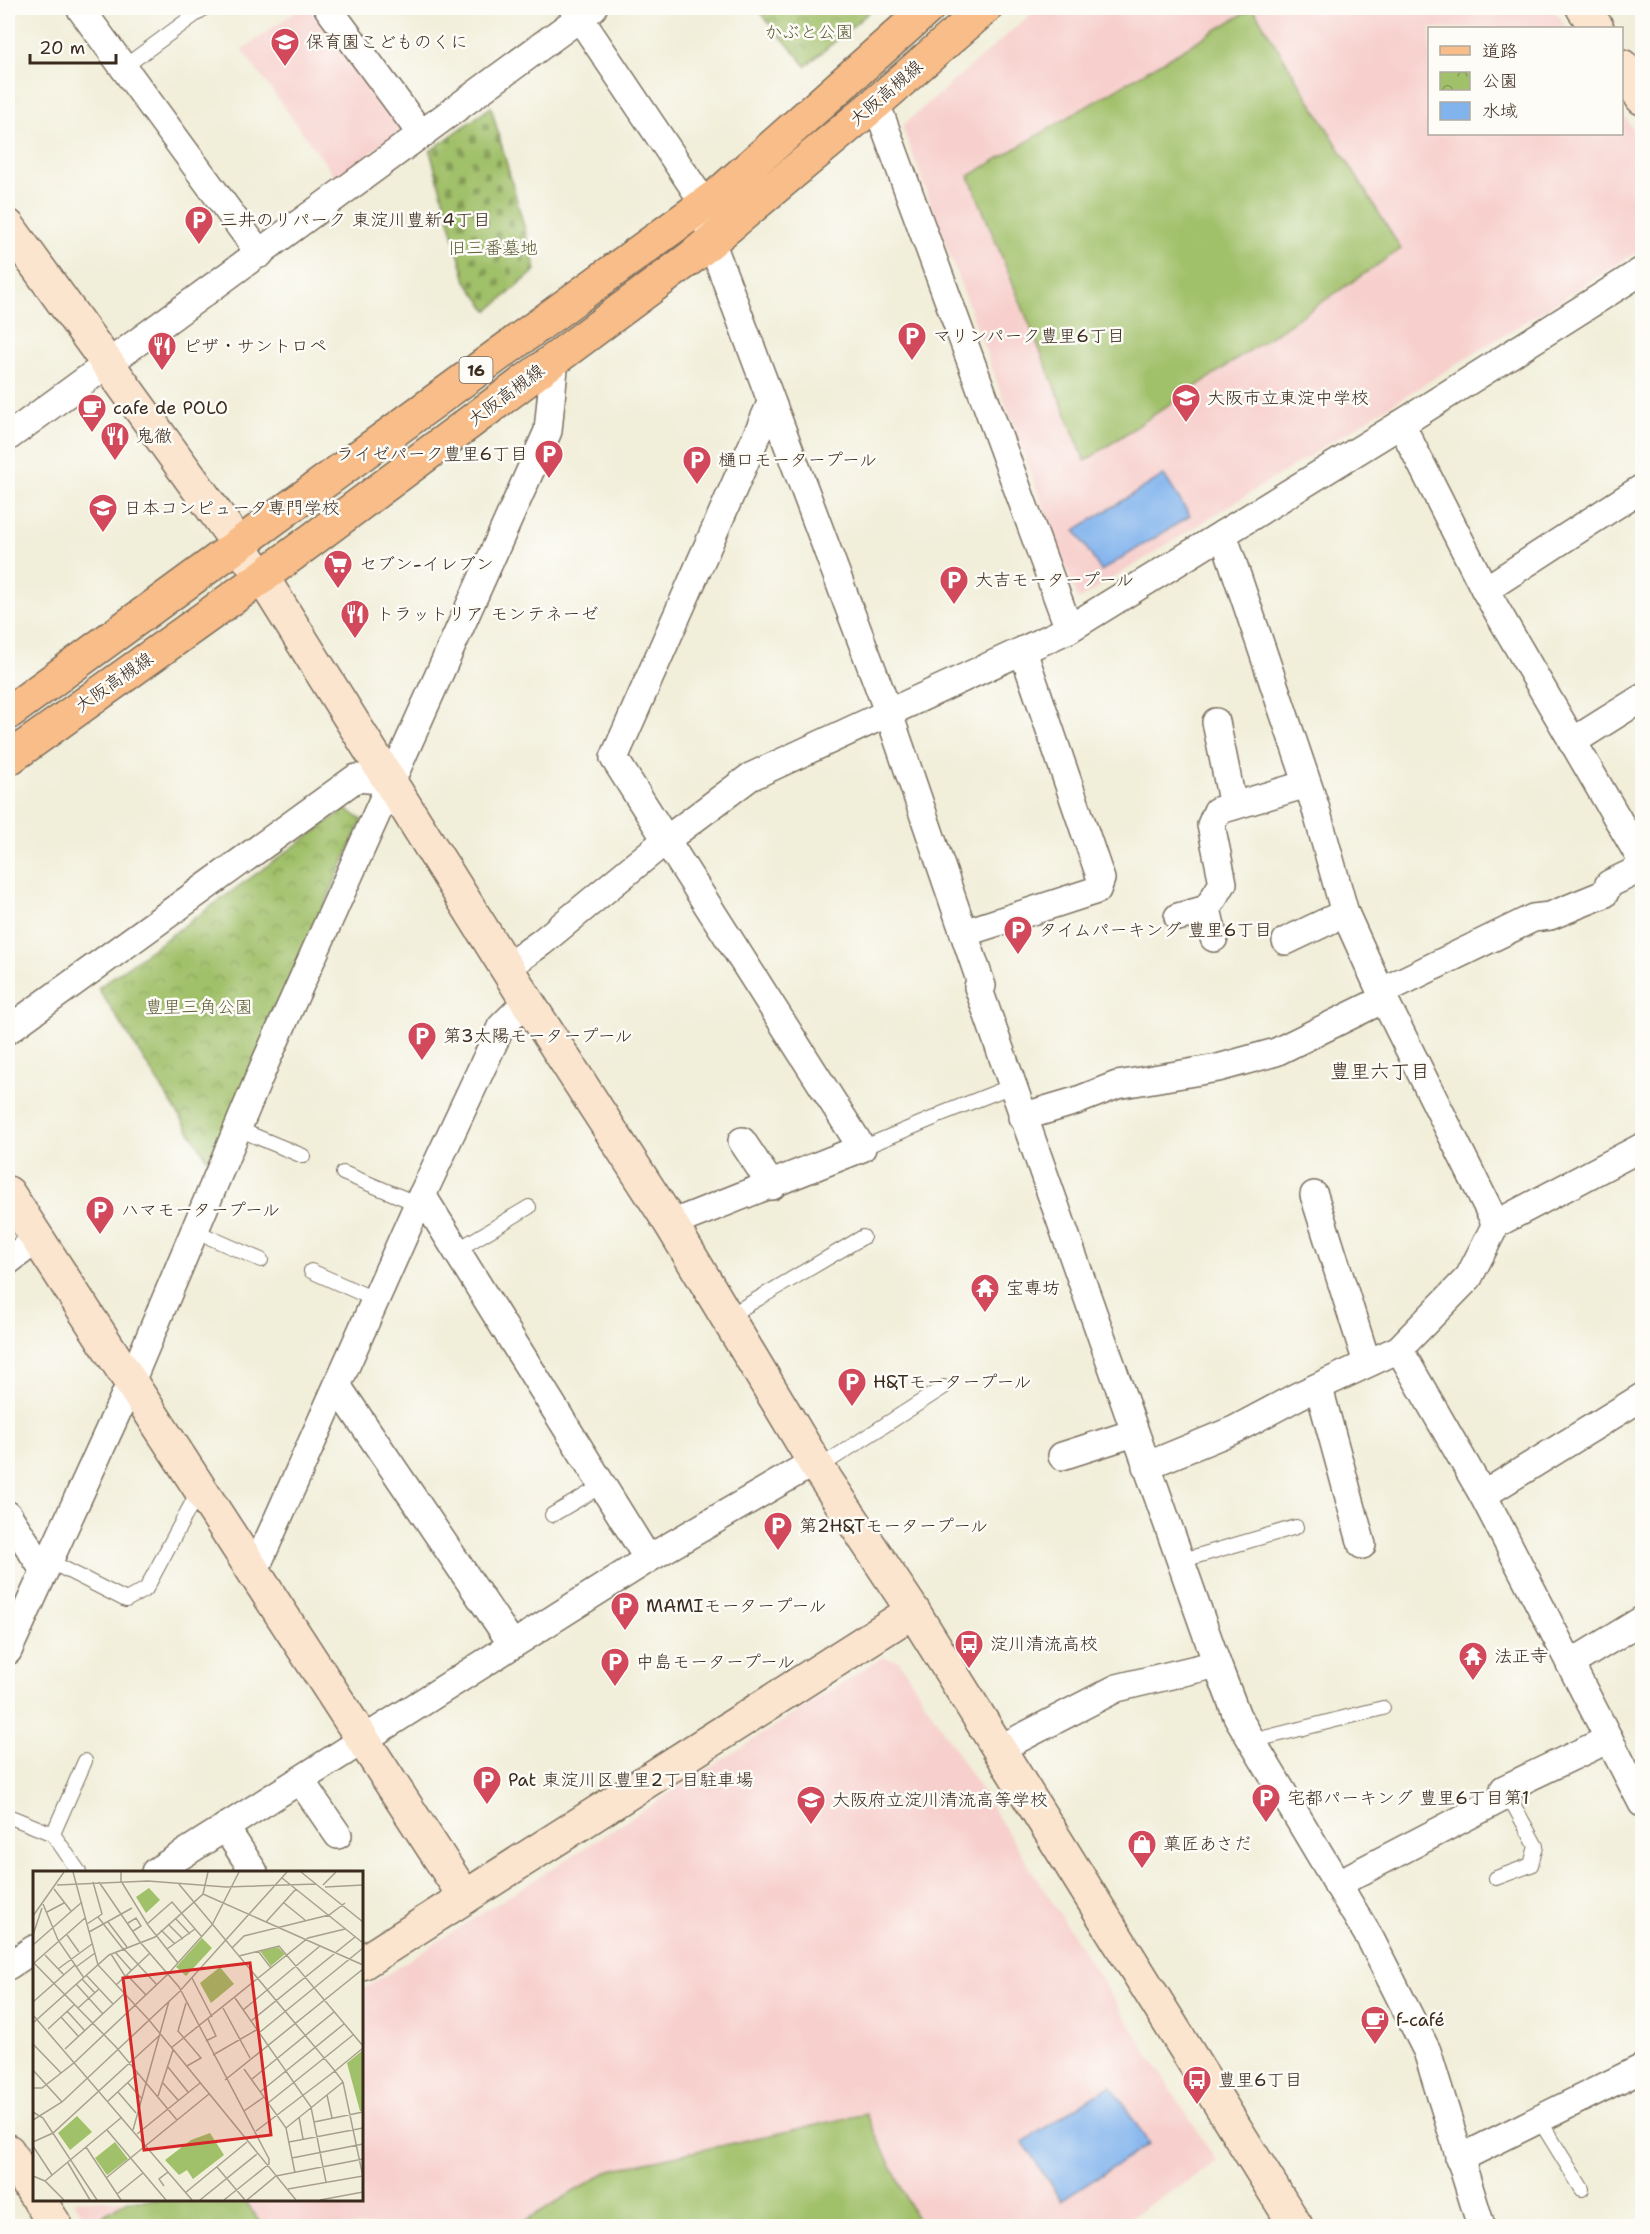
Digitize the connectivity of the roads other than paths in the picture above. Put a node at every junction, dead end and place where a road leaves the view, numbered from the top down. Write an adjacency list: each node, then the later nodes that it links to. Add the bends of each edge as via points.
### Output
1 (80, 8): 9 (street)
2 (204, 8): 9 (lane)
3 (327, 8): 13 (street)
4 (928, 8): 14 (main road, 大阪高槻線 / 16)
5 (984, 8): 12 (main road, 大阪高槻線 / 16)
6 (1584, 8): 8 (street)
7 (582, 11): 13 (street); 14 (street)
8 (1596, 27)
9 (124, 67): 17 (street)
10 (1623, 68): 11 (street)
11 (1642, 98)
12 (876, 103): 16 (main road, 大阪高槻線 / 16); 29 (street)
13 (422, 135): 17 (street)
14 (704, 203): 16 (street); 26 (main road, 大阪高槻線 / 16)
15 (8, 226): 20 (street)
16 (711, 241): 19 (main road, 大阪高槻線 / 16); 21 (street)
17 (260, 254): 20 (street)
18 (1642, 271): 22 (street)
19 (555, 358): 27 (main road, 大阪高槻線 / 16); 37 (street, via 548,431)
20 (109, 365): 23 (street); 26 (street)
21 (771, 403): 33 (street); 40 (street, via 614,758)
22 (1401, 424): 25 (street); 28 (street)
23 (8, 437)
24 (1642, 488): 28 (street)
25 (1223, 534): 29 (street); 38 (street)
26 (238, 543): 27 (street); 32 (main road, 大阪高槻線 / 16)
27 (262, 577): 36 (main road, 大阪高槻線 / 16); 37 (street)
28 (1485, 590): 35 (street)
29 (1069, 629): 30 (street)
30 (1023, 651): 33 (street); 46 (street, via 1101,879 1096,890)
31 (1642, 698): 35 (street)
32 (8, 713)
33 (889, 714): 40 (street, via 750,777); 46 (street)
34 (1216, 722): 39 (street)
35 (1572, 742): 41 (street)
36 (8, 759)
37 (392, 782): 49 (street); 52 (street, via 356,778); 55 (street)
38 (1307, 784): 39 (street); 44 (street)
39 (1233, 806): 43 (street, via 1217,811 1211,825 1223,883)
40 (666, 840): 49 (street); 58 (street)
41 (1642, 861)
42 (1642, 868): 50 (street, via 1609,884 1604,894 1550,916 1533,918 1389,988)
43 (1207, 909): 45 (street); 47 (street)
44 (1345, 913): 48 (street); 50 (street)
45 (1178, 917)
46 (964, 933): 53 (street)
47 (1214, 938)
48 (1286, 941)
49 (507, 967): 51 (street)
50 (1384, 999): 54 (street, via 1276,1052 1218,1068 1117,1085); 67 (street)
51 (527, 1000): 64 (street, via 501,1027); 66 (street)
52 (8, 1030)
53 (1012, 1086): 54 (street); 58 (lane)
54 (1022, 1117): 84 (street)
55 (238, 1129): 59 (lane); 68 (street)
56 (742, 1141): 61 (street)
57 (1642, 1147): 67 (street)
58 (862, 1148): 61 (street)
59 (303, 1156)
60 (343, 1173): 64 (lane)
61 (772, 1186): 66 (street)
62 (8, 1192): 70 (street)
63 (1314, 1195): 78 (street)
64 (420, 1200): 71 (street); 75 (street)
65 (529, 1207): 71 (lane)
66 (671, 1224): 76 (street)
67 (1496, 1224): 77 (street, via 1469,1277)
68 (195, 1231): 72 (lane); 79 (street)
69 (863, 1237): 76 (lane)
70 (37, 1239): 73 (street); 79 (street)
71 (457, 1250): 88 (street)
72 (261, 1260)
73 (8, 1261)
74 (311, 1271): 75 (lane)
75 (376, 1300): 80 (street)
76 (727, 1317): 86 (street)
77 (1399, 1349): 78 (street); 90 (street)
78 (1367, 1363): 82 (street)
79 (130, 1384): 89 (street); 97 (street)
80 (338, 1387): 98 (street); 101 (street)
81 (944, 1387): 86 (lane)
82 (1319, 1388): 87 (street, via 1236,1429); 94 (street)
83 (1642, 1396): 90 (street)
84 (1134, 1434): 85 (street); 87 (street)
85 (1062, 1456)
86 (816, 1465): 95 (street); 99 (street)
87 (1146, 1466): 96 (street)
88 (603, 1485): 92 (lane); 95 (street)
89 (200, 1488): 97 (lane, via 146,1589 126,1600); 98 (street)
90 (1483, 1495): 104 (street)
91 (8, 1515): 97 (street)
92 (552, 1515)
93 (1296, 1527): 96 (lane)
94 (1362, 1545)
95 (648, 1559): 101 (street)
96 (1180, 1561): 103 (street)
97 (45, 1564): 102 (street)
98 (255, 1570): 107 (street)
99 (913, 1611): 109 (street); 123 (street)
100 (1642, 1620): 104 (street)
101 (512, 1644): 107 (street)
102 (8, 1651)
103 (1217, 1664): 108 (street, via 1237,1716); 109 (street, via 1118,1688)
104 (1570, 1664): 106 (street)
105 (1383, 1708): 108 (lane)
106 (1609, 1738): 112 (street, via 1504,1789); 113 (street)
107 (362, 1740): 111 (street); 123 (street)
108 (1252, 1741): 122 (street)
109 (999, 1749): 135 (street)
110 (85, 1761): 116 (lane)
111 (300, 1780): 115 (street); 117 (street)
112 (1508, 1795): 121 (lane, via 1536,1846 1531,1865); 122 (street)
113 (1642, 1803)
114 (8, 1815): 116 (lane)
115 (225, 1827): 119 (street); 120 (street)
116 (53, 1834): 118 (lane)
117 (338, 1835)
118 (78, 1871)
119 (156, 1871)
120 (253, 1871)
121 (1496, 1878)
122 (1337, 1884): 130 (street, via 1371,1940 1427,2051)
123 (465, 1897): 125 (street)
124 (33, 1950): 126 (street)
125 (363, 1962)
126 (8, 1966)
127 (1642, 2068): 128 (street)
128 (1539, 2119): 130 (street); 132 (lane)
129 (8, 2151): 131 (street)
130 (1459, 2159): 136 (street)
131 (28, 2187)
132 (1582, 2189)
133 (38, 2201): 134 (street)
134 (56, 2226)
135 (1296, 2226)
136 (1481, 2226)

